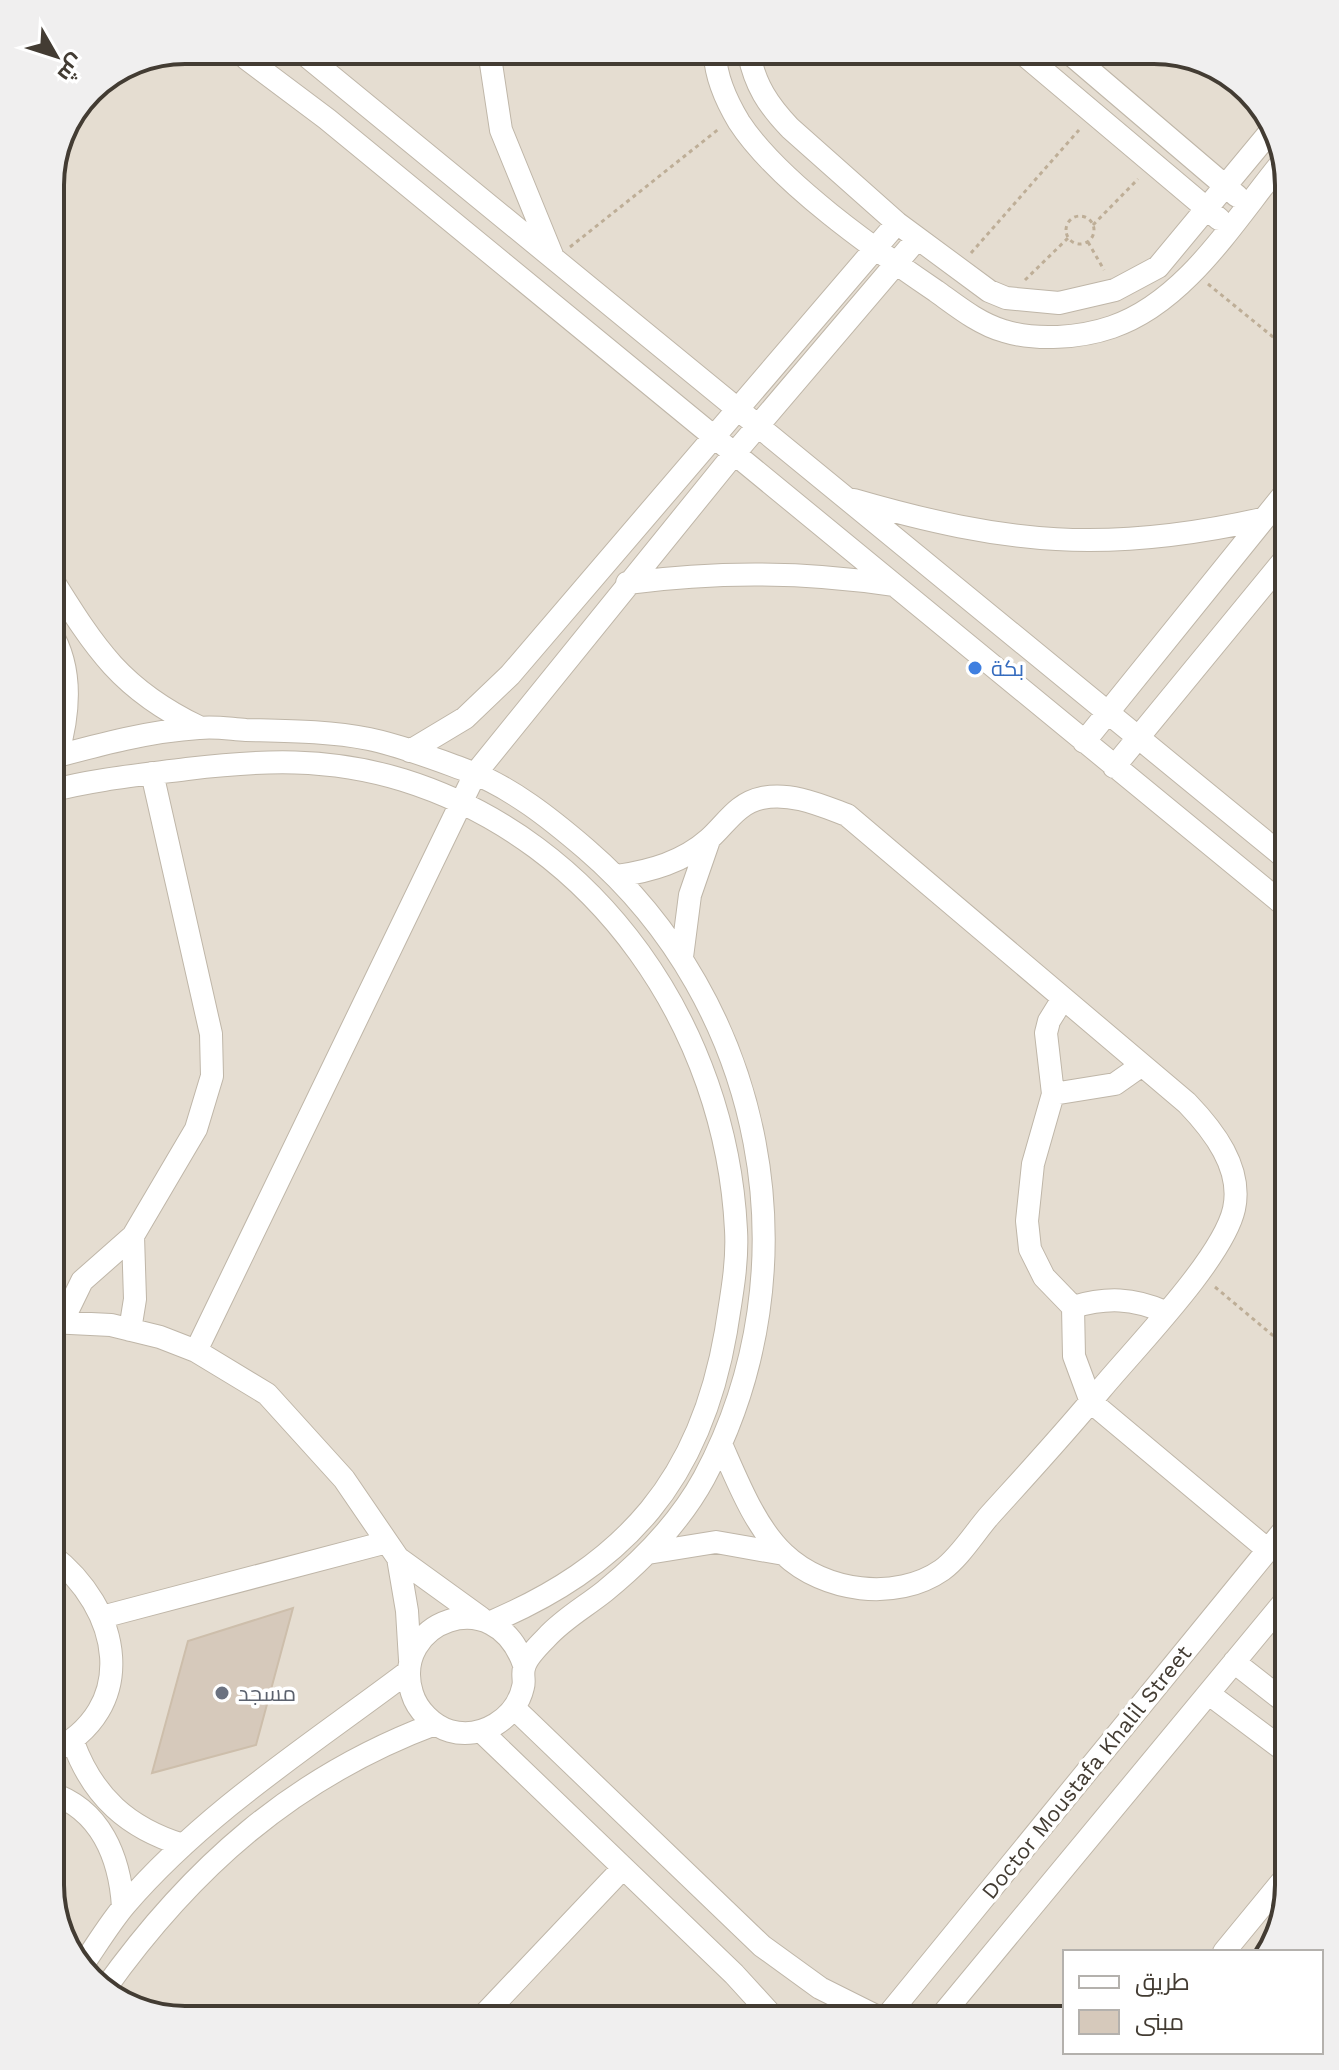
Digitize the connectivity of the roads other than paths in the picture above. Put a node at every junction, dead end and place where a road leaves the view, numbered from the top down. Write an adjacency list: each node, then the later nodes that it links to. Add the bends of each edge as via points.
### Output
1 (254, 64): 21 (street)
2 (316, 64): 17 (street)
3 (491, 64): 17 (street, via 501,130)
4 (717, 64): 16 (street, via 736,115 782,169)
5 (751, 64): 13 (street, via 770,108)
6 (1036, 64): 12 (street)
7 (1082, 64): 10 (street)
8 (1265, 138): 10 (street)
9 (1274, 172): 11 (street)
10 (1226, 186): 11 (street); 12 (street)
11 (1247, 205): 14 (street)
12 (1207, 209): 14 (street); 15 (street, via 1158,267 1115,290 1059,303 1006,298 989,291)
13 (897, 223): 15 (street); 16 (street)
14 (1229, 227): 18 (street, via 1192,271 1149,309 1111,327 1074,335 1028,336 980,321)
15 (917, 239): 18 (street)
16 (876, 248): 18 (street); 19 (street)
17 (554, 260): 19 (street)
18 (896, 264): 20 (street)
19 (738, 410): 20 (street); 21 (street)
20 (757, 426): 22 (street); 23 (street)
21 (715, 439): 22 (street); 36 (street, via 490,697)
22 (734, 454): 27 (street); 28 (street)
23 (845, 497): 25 (street, via 962,529 1022,539 1158,538); 31 (street)
24 (1275, 504): 25 (street)
25 (1262, 519): 31 (street)
26 (1275, 571): 34 (street)
27 (627, 583): 28 (street, via 774,573); 41 (street)
28 (893, 586): 35 (street)
29 (64, 599): 32 (street, via 123,678)
30 (64, 668): 33 (street)
31 (1108, 713): 34 (street); 35 (street)
32 (192, 729): 36 (street, via 297,731 368,739); 37 (street); 39 (street)
33 (64, 730)
34 (1138, 737): 38 (street); 45 (street)
35 (1084, 742): 38 (street)
36 (410, 751): 41 (street)
37 (64, 755)
38 (1114, 767): 47 (street)
39 (188, 769): 40 (street); 43 (street, via 242,761 302,762 403,780)
40 (152, 773): 42 (street); 52 (street, via 213,1055 208,1096 196,1129)
41 (475, 774): 43 (street); 46 (street, via 529,805)
42 (64, 789)
43 (461, 802): 58 (street); 69 (street, via 558,863 599,901 653,970 695,1050 717,1109 731,1171 737,1234 723,1348 708,1403 674,1476 650,1509 593,1565 561,1587)
44 (710, 839): 46 (street, via 667,865); 48 (street, via 690,895); 49 (street, via 731,813 761,798 805,799 847,815)
45 (1275, 850)
46 (617, 876): 48 (street)
47 (1275, 898)
48 (682, 957): 60 (street, via 728,1042 748,1104 759,1168 760,1291 750,1348)
49 (1062, 1000): 50 (street); 51 (street, via 1046,1033)
50 (1142, 1065): 51 (street, via 1115,1084); 55 (street, via 1216,1134 1231,1170 1235,1206 1223,1240)
51 (1053, 1094): 53 (street, via 1033,1164 1027,1221 1030,1249 1044,1277)
52 (133, 1236): 54 (street, via 82,1281); 57 (street, via 135,1299)
53 (1073, 1307): 55 (street, via 1120,1299); 59 (street, via 1074,1356)
54 (64, 1309)
55 (1165, 1312): 59 (street)
56 (64, 1322): 57 (street)
57 (130, 1330): 58 (street)
58 (196, 1351): 62 (street, via 267,1394 344,1479)
59 (1091, 1402): 63 (street); 65 (street, via 943,1569 908,1586 871,1590 810,1572)
60 (721, 1444): 64 (street, via 701,1484); 65 (street, via 749,1501)
61 (1275, 1541): 63 (street, Doctor Moustafa Khalil Street)
62 (392, 1550): 68 (street); 69 (street); 72 (street, via 407,1611)
63 (1268, 1550): 93 (street, Doctor Moustafa Khalil Street)
64 (648, 1553): 65 (street, via 716,1542); 71 (street, via 572,1614)
65 (784, 1554)
66 (64, 1568): 68 (street, via 85,1588)
67 (1275, 1613): 70 (street, Doctor Moustafa Khalil Street)
68 (102, 1617): 78 (street, via 113,1648 111,1683 97,1716)
69 (487, 1621): 71 (street, via 506,1632); 72 (street, via 465,1617 429,1631)
70 (1234, 1662): 73 (street, Doctor Moustafa Khalil Street); 74 (street)
71 (524, 1665): 75 (street, via 523,1687)
72 (409, 1668): 76 (street, via 411,1692); 83 (street)
73 (1209, 1694): 79 (street); 94 (street, Doctor Moustafa Khalil Street)
74 (1275, 1694)
75 (514, 1708): 77 (street, via 500,1723); 92 (street, via 762,1946 820,1988)
76 (435, 1724): 77 (street, via 465,1733); 89 (street, via 346,1762 265,1816 194,1879)
77 (481, 1731): 84 (street)
78 (73, 1742): 80 (street); 82 (street)
79 (1275, 1744)
80 (64, 1746)
81 (64, 1798): 82 (street)
82 (98, 1809): 83 (street); 86 (street, via 121,1873)
83 (183, 1845): 86 (street)
84 (623, 1868): 90 (street); 91 (street)
85 (1275, 1890): 87 (street)
86 (123, 1907): 88 (street)
87 (1226, 1950)
88 (88, 1957)
89 (111, 1980)
90 (492, 2006)
91 (763, 2006)
92 (856, 2006)
93 (895, 2006)
94 (950, 2006)

